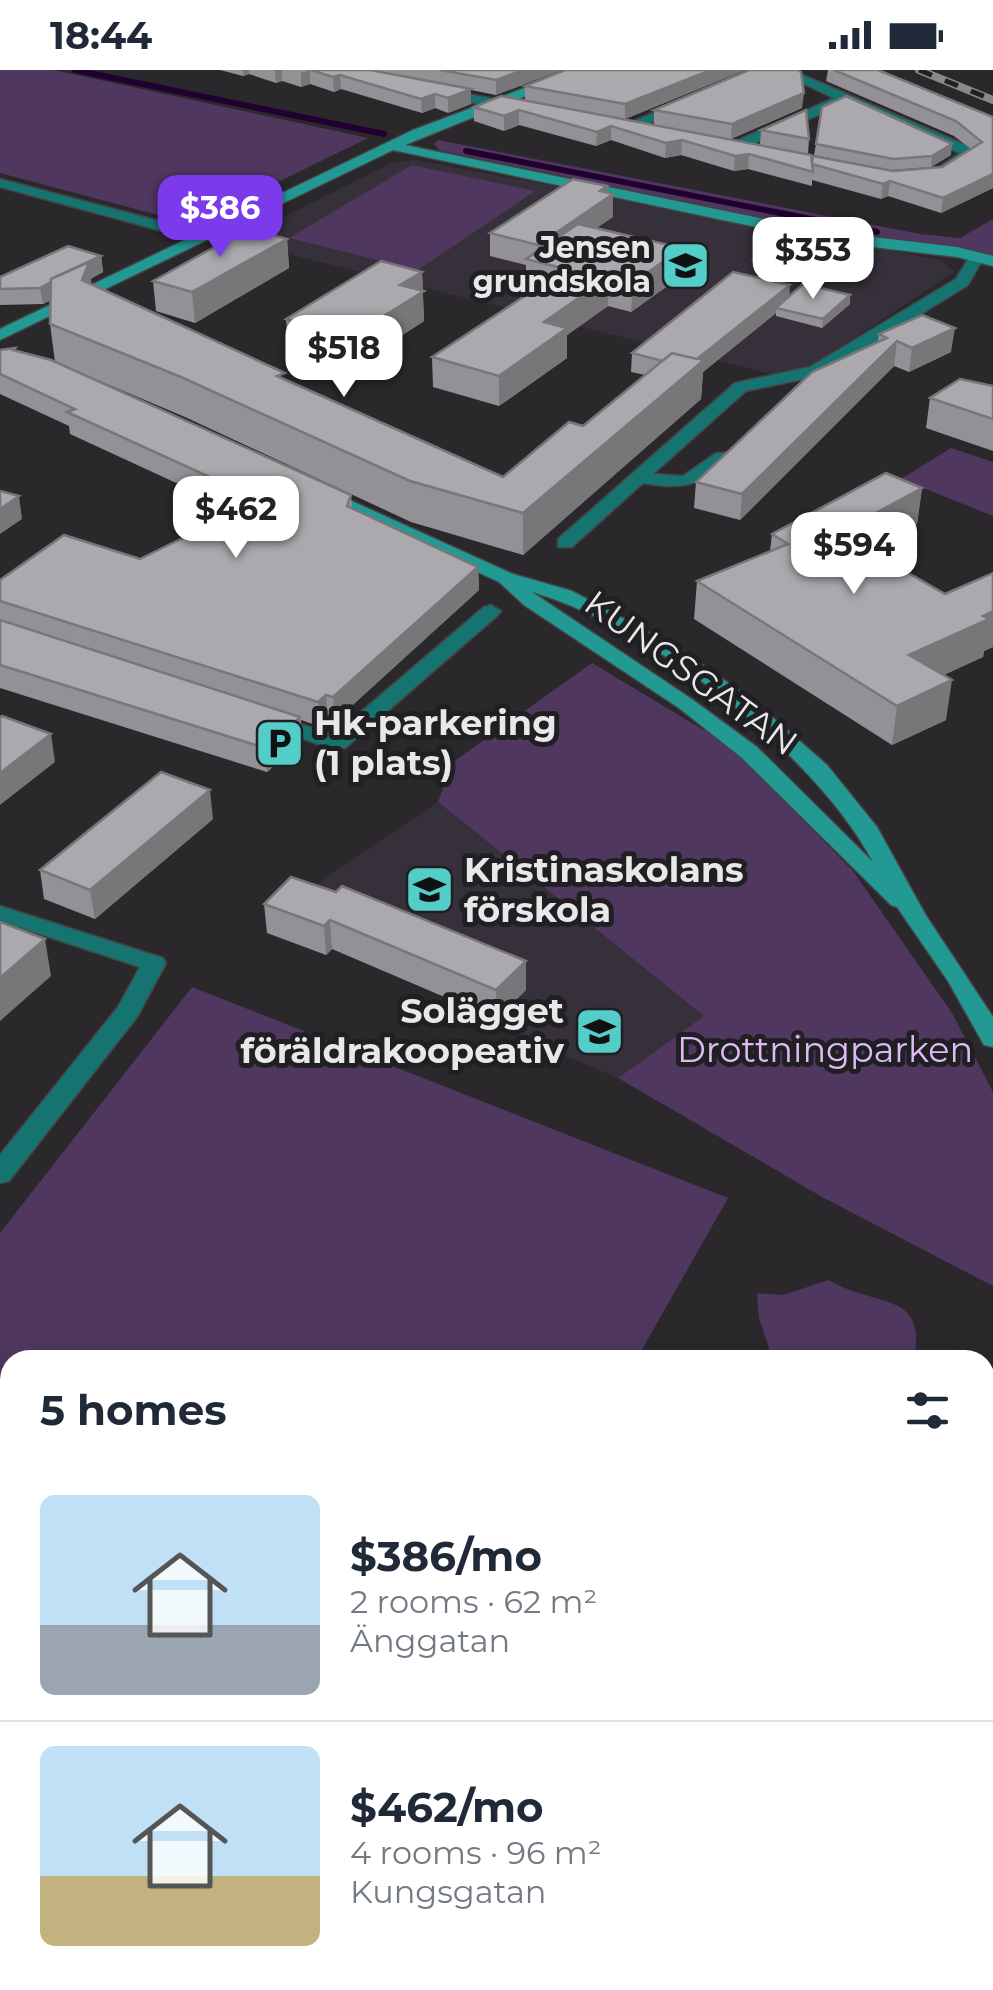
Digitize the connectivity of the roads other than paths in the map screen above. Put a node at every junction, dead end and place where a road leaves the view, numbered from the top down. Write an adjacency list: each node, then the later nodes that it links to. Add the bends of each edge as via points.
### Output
1 (584, 70): 6 (street)
2 (780, 70): 4 (street)
3 (420, 88): 6 (street)
4 (845, 98): 13 (street); 15 (street, via 969,155)
5 (691, 100): 9 (street)
6 (498, 103): 7 (street); 12 (street)
7 (534, 110)
8 (607, 124): 9 (street)
9 (625, 128): 10 (street)
10 (661, 134)
11 (714, 144): 13 (street)
12 (392, 146): 17 (street); 18 (street, via 822,236)
13 (732, 148): 14 (street)
14 (770, 155)
15 (935, 175)
16 (0, 183): 17 (street)
17 (200, 236): 19 (street)
18 (985, 259): 20 (street, via 933,301 816,371)
19 (0, 335)
20 (783, 381): 21 (street, via 792,392); 23 (street, via 741,387)
21 (777, 406)
22 (738, 442): 23 (street, via 698,480)
23 (640, 476): 25 (street)
24 (300, 482): 26 (street, KUNGSGATAN)
25 (565, 543)
26 (506, 578): 30 (street, KUNGSGATAN, via 750,752); 30 (street, KUNGSGATAN, via 541,586 604,616 670,651 747,705 819,770 866,827)
27 (492, 611): 28 (street, via 338,743)
28 (248, 713)
29 (0, 913): 32 (street, via 154,962 128,1011)
30 (914, 916): 31 (street, KUNGSGATAN)
31 (993, 1039)
32 (11, 1146): 33 (street)
33 (0, 1174)

